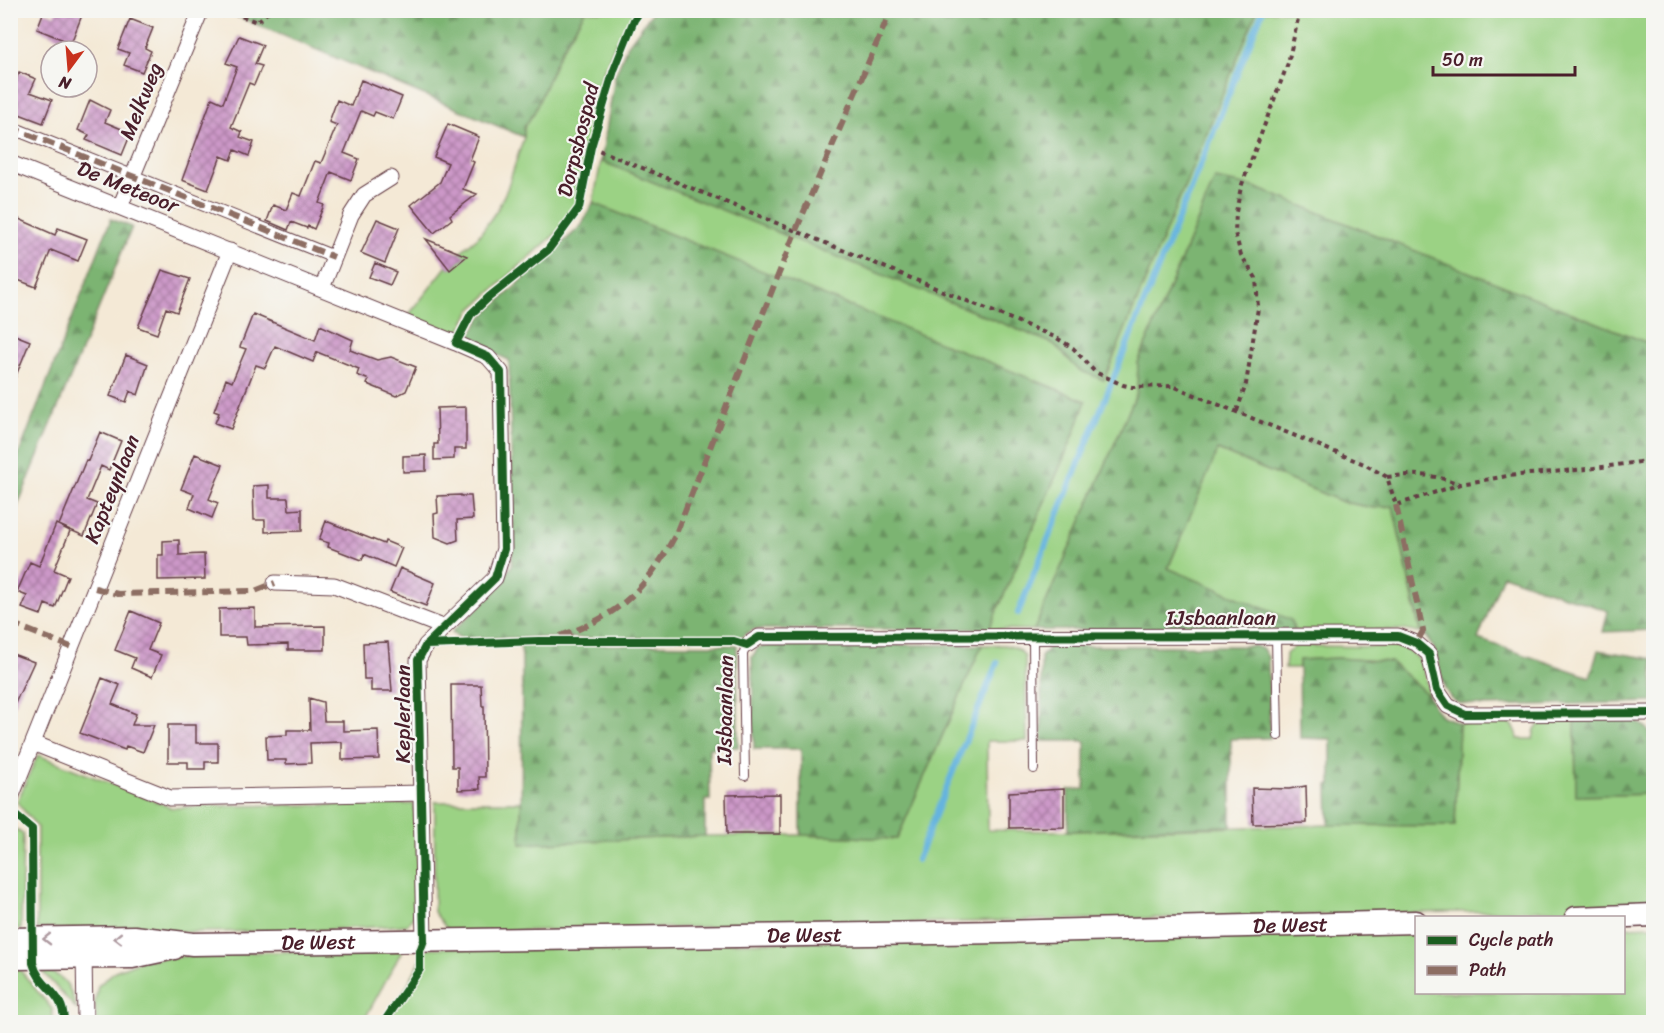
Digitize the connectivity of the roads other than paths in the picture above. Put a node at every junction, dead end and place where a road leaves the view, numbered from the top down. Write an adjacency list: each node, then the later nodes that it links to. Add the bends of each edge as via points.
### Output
1 (201, 10): 4 (street, Melkweg)
2 (10, 127): 4 (street)
3 (10, 163): 6 (street, De Meteoor)
4 (133, 175): 6 (street, Melkweg); 8 (street)
5 (391, 178): 8 (street, via 364,195)
6 (120, 207): 7 (street, De Meteoor)
7 (230, 251): 9 (street, Keplerlaan); 17 (street, Kapteynlaan)
8 (334, 257): 9 (street)
9 (322, 288): 11 (street, Keplerlaan, via 488,357 501,372 504,549 495,578)
10 (275, 583): 11 (street, via 334,585)
11 (443, 627): 20 (street, Keplerlaan, via 418,660)
12 (1276, 635): 13 (street, IJsbaanlaan); 15 (street, IJsbaanlaan, via 1398,636 1416,642 1429,654 1437,690 1448,706 1465,714); 16 (lane, IJsbaanlaan)
13 (1033, 637): 14 (street, IJsbaanlaan, via 759,637); 18 (lane)
14 (747, 645): 19 (lane, IJsbaanlaan, via 743,654)
15 (1653, 713)
16 (1278, 736)
17 (33, 743): 20 (street, Keplerlaan, via 170,798); 21 (street, Kapteynlaan)
18 (1034, 769)
19 (745, 776)
20 (422, 793): 26 (street, Keplerlaan)
21 (10, 800)
22 (1653, 915): 23 (main road)
23 (1625, 916)
24 (1415, 922): 26 (main road, De West)
25 (10, 939): 27 (main road, De West, one-way to 25)
26 (424, 940): 27 (main road, De West, via 193,944 134,938)
27 (84, 948): 28 (main road, De West); 29 (street)
28 (10, 958)
29 (85, 1023)

